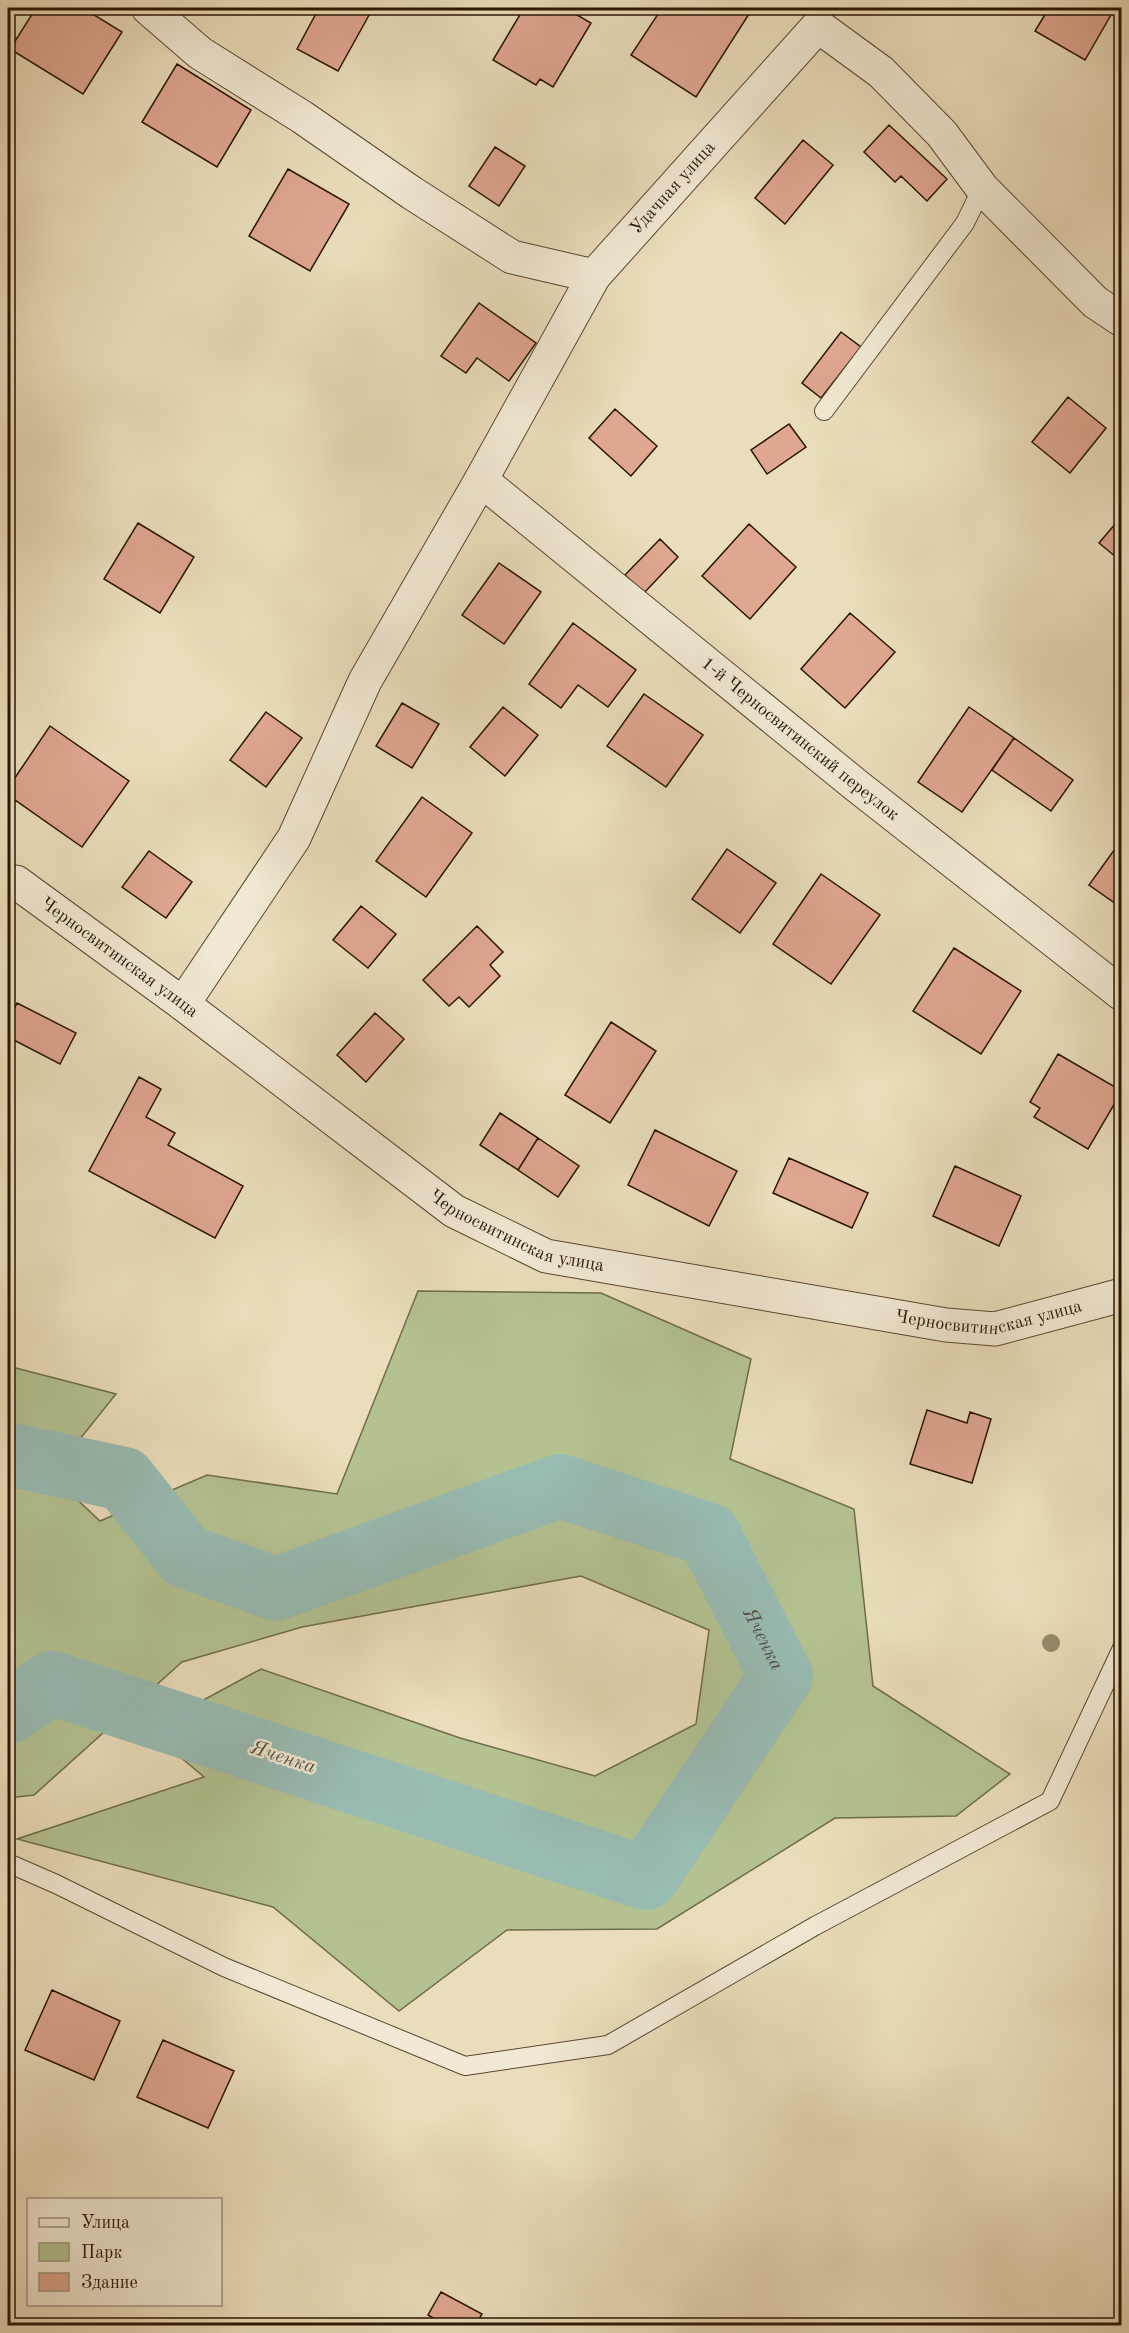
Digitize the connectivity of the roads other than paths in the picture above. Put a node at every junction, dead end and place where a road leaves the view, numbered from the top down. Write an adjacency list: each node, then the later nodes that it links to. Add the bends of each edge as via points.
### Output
1 (148, 8): 3 (street, via 200,52 512,257)
2 (982, 188): 3 (street, Удачная улица, via 942,134 881,72 818,26); 4 (street, Удачная улица, via 1095,302); 5 (lane, via 965,223)
3 (594, 276): 6 (street)
4 (1122, 320)
5 (824, 411)
6 (481, 480): 8 (street, 1-й Черносвитинский переулок, via 857,786); 9 (street, via 365,681 294,837)
7 (8, 881): 9 (street, Черносвитинская улица, via 16,882)
8 (1122, 994)
9 (183, 1004): 10 (street, Черносвитинская улица, via 454,1211 546,1256 946,1325 995,1329)
10 (1122, 1295)
11 (1122, 1648): 12 (lane, via 1050,1801 815,1926 608,2045 465,2066 224,1967)
12 (8, 1863)

